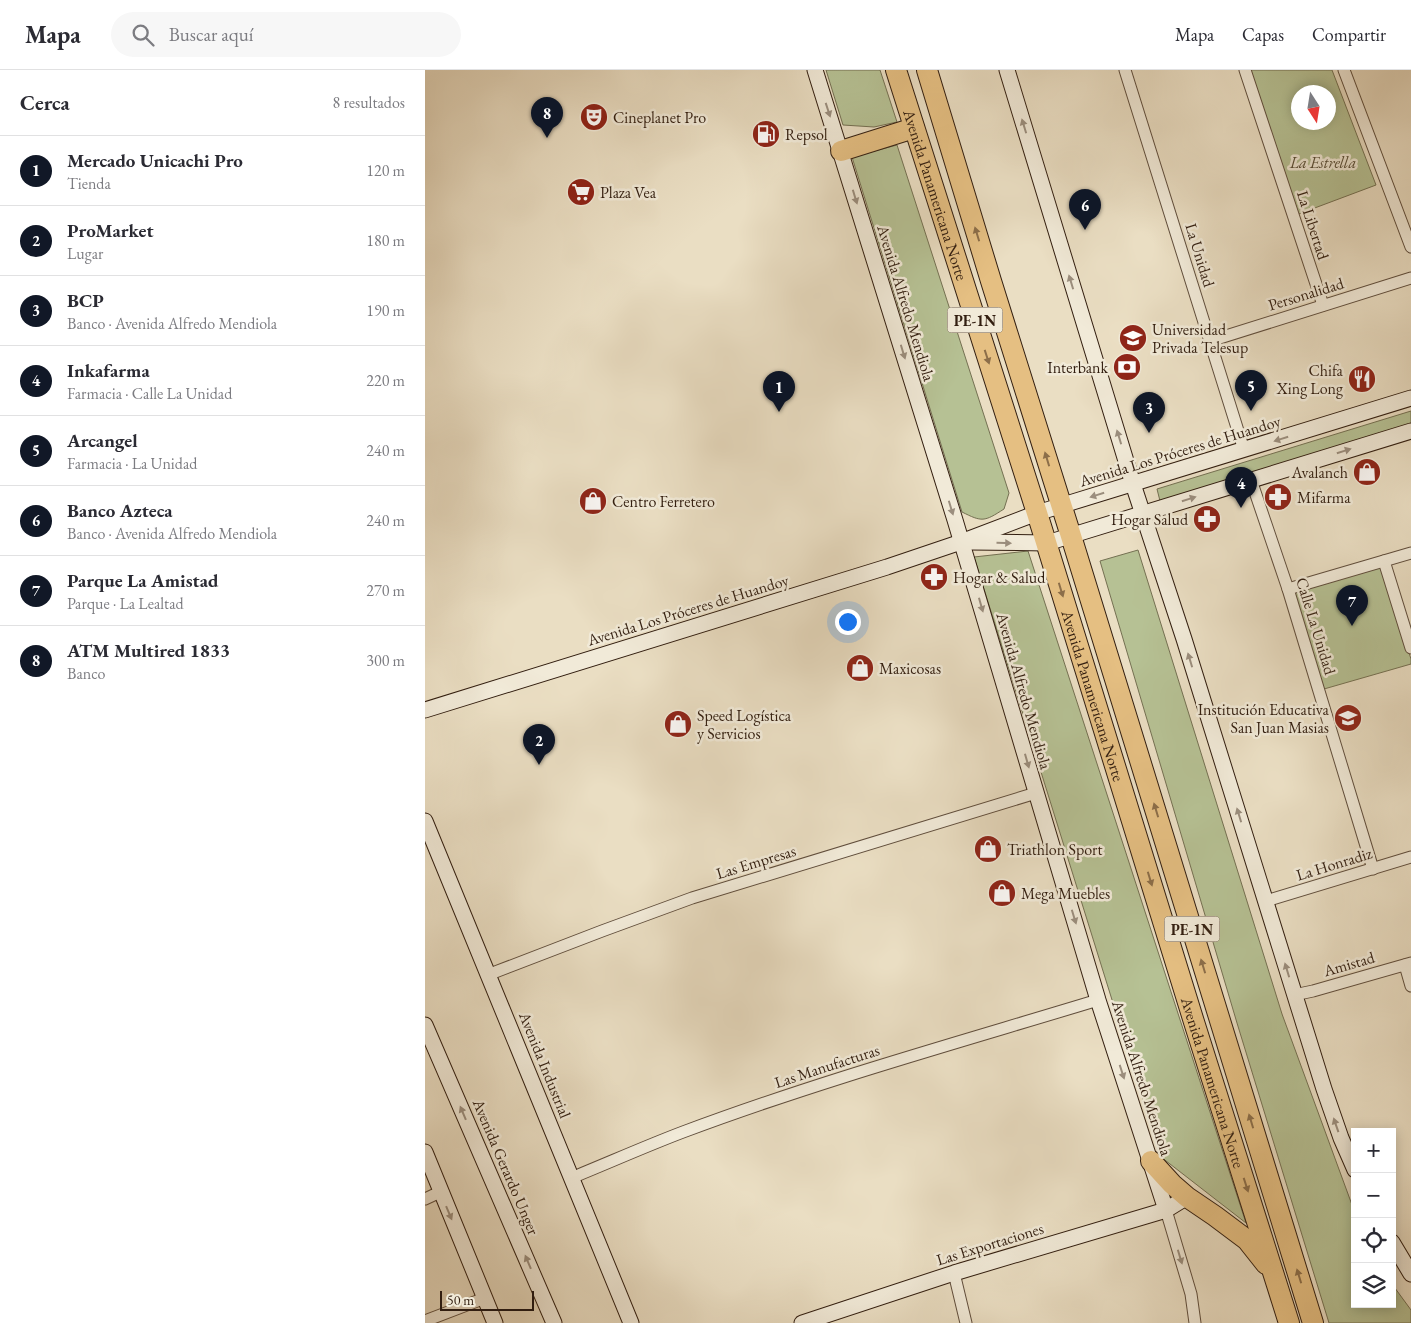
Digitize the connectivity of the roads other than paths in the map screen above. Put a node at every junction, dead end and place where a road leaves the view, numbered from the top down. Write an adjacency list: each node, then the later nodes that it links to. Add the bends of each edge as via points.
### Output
1 (815, 70): 9 (main road, Avenida Alfredo Mendiola, one-way to 9)
2 (896, 70): 8 (highway, Avenida Panamericana Norte / PE-1N)
3 (927, 70): 19 (highway, Avenida Panamericana Norte / PE-1N, one-way to 3)
4 (1007, 70): 18 (main road, one-way to 4)
5 (1125, 70): 13 (street, La Unidad)
6 (1245, 70): 12 (street, La Libertad)
7 (1344, 70): 10 (street)
8 (914, 128): 9 (highway); 20 (highway, Avenida Panamericana Norte / PE-1N, one-way to 20)
9 (841, 150): 23 (main road, Avenida Alfredo Mendiola, one-way to 23)
10 (1411, 247)
11 (1411, 278): 12 (street, Personalidad)
12 (1323, 305): 13 (street, Personalidad)
13 (1210, 340): 16 (street, La Unidad)
14 (1411, 398): 16 (main road, Avenida Los Próceres de Huandoy, one-way to 16)
15 (1411, 431): 17 (main road, Avenida Los Próceres de Huandoy, one-way to 15)
16 (1244, 450): 18 (main road, Avenida Los Próceres de Huandoy)
17 (1251, 480): 21 (main road, Avenida Los Próceres de Huandoy, one-way to 17); 27 (street, Calle La Unidad)
18 (1133, 484): 19 (main road, Avenida Los Próceres de Huandoy, one-way to 19); 21 (main road)
19 (1062, 505): 20 (main road, Avenida Los Próceres de Huandoy); 22 (highway, Avenida Panamericana Norte / PE-1N)
20 (1037, 513): 23 (main road, Avenida Los Próceres de Huandoy); 24 (highway, Avenida Panamericana Norte / PE-1N)
21 (1143, 514): 22 (main road, Avenida Los Próceres de Huandoy); 34 (main road, one-way to 21)
22 (1071, 536): 24 (main road, Avenida Los Próceres de Huandoy); 62 (highway, Avenida Panamericana Norte / PE-1N, one-way to 22)
23 (961, 542): 24 (main road, Avenida Los Próceres de Huandoy, one-way to 24); 29 (main road, Avenida Los Próceres de Huandoy); 30 (main road, Avenida Alfredo Mendiola, one-way to 30)
24 (1047, 543): 52 (highway, Avenida Panamericana Norte / PE-1N, one-way to 52)
25 (1411, 553): 26 (street)
26 (1384, 561): 27 (street); 28 (street)
27 (1288, 589): 33 (street, Calle La Unidad)
28 (1411, 648)
29 (425, 710)
30 (1036, 793): 36 (street, Las Empresas, via 692,898); 39 (main road, Avenida Alfredo Mendiola, one-way to 39)
31 (425, 821): 36 (main road, Avenida Industrial)
32 (1411, 858): 33 (street, La Honradiz)
33 (1373, 869): 34 (street, La Honradiz)
34 (1266, 901): 38 (main road, one-way to 34)
35 (1408, 964): 37 (street); 38 (street, Amistad)
36 (490, 974): 44 (main road, Avenida Industrial)
37 (1411, 986)
38 (1295, 995): 43 (main road, one-way to 38)
39 (1099, 1000): 42 (main road, Avenida Alfredo Mendiola, one-way to 42); 44 (street, Las Manufacturas, via 759,1105 682,1132)
40 (425, 1025): 56 (main road, Avenida Gerardo Unger, one-way to 40)
41 (425, 1152): 45 (main road)
42 (1151, 1161): 46 (highway); 48 (main road, Avenida Alfredo Mendiola)
43 (1351, 1161)
44 (571, 1178): 57 (main road, Avenida Industrial)
45 (441, 1192): 47 (street); 53 (main road, one-way to 53)
46 (1187, 1197): 48 (main road, Las Exportaciones); 52 (highway, via 1247,1240)
47 (425, 1198)
48 (1166, 1210): 50 (main road, Las Exportaciones); 60 (street, Avenida Alfredo Mendiola, one-way to 60, via 1191,1294)
49 (1396, 1249): 51 (main road)
50 (955, 1273): 58 (main road, Las Exportaciones); 59 (street)
51 (1411, 1274)
52 (1275, 1276): 61 (highway, Avenida Panamericana Norte / PE-1N)
53 (485, 1298): 54 (street); 55 (main road)
54 (425, 1321)
55 (495, 1323)
56 (554, 1323)
57 (631, 1323)
58 (802, 1323)
59 (966, 1323)
60 (1195, 1323)
61 (1289, 1323)
62 (1313, 1323)

